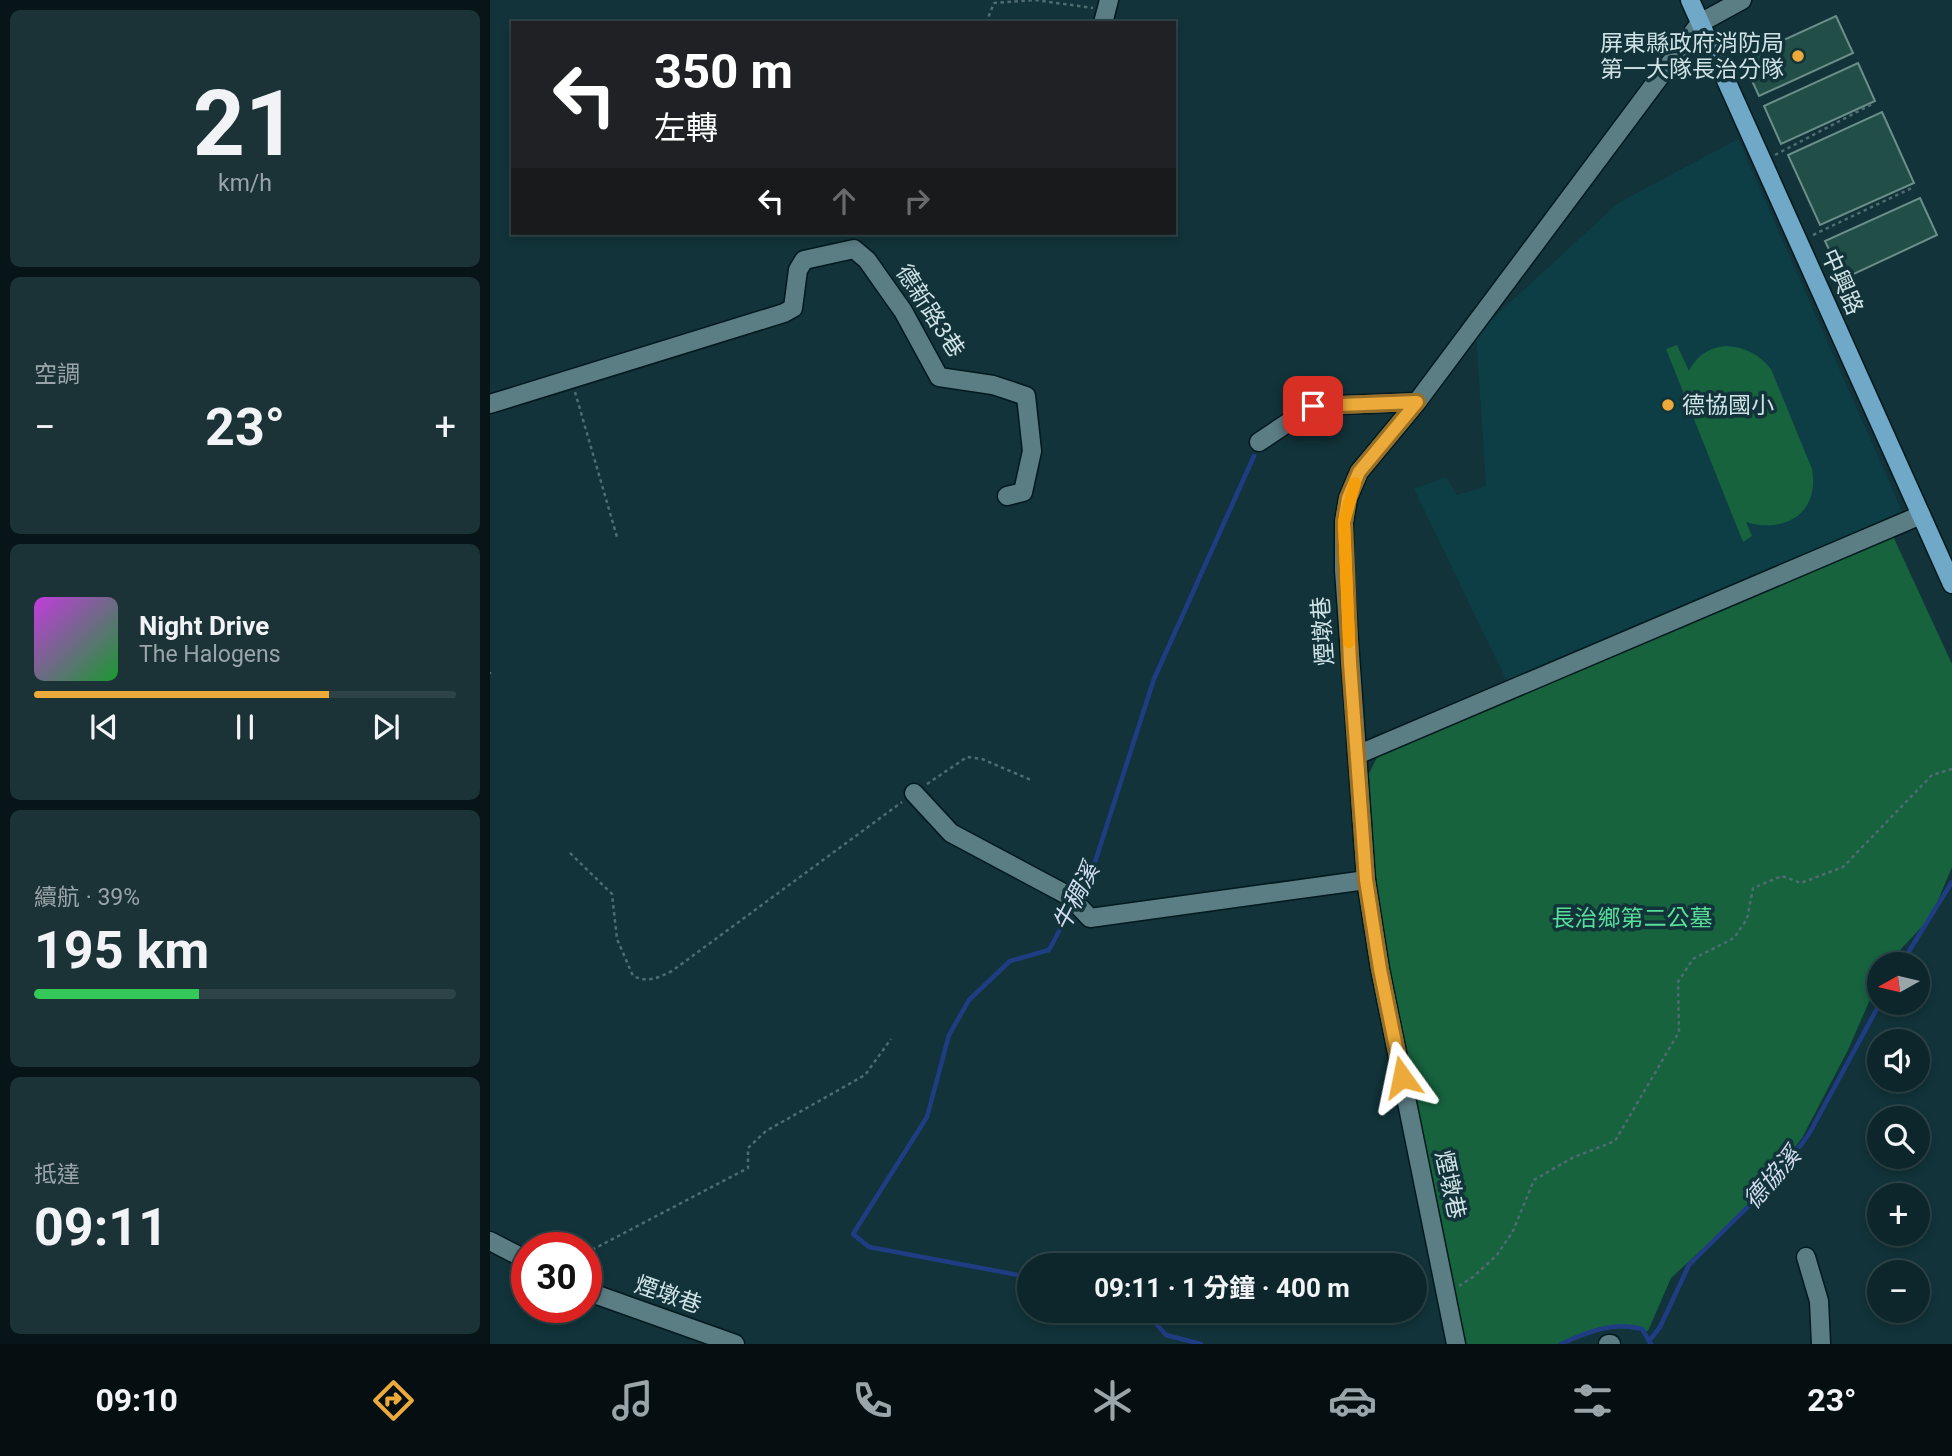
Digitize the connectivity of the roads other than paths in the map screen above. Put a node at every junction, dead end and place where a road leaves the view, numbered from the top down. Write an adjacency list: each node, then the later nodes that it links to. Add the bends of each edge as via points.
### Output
1 (1690, 0): 3 (main road, 中興路)
2 (1742, 0): 3 (street)
3 (1700, 23): 4 (street, 煙墩巷); 8 (main road, 中興路)
4 (1417, 402): 6 (street, via 1313,406); 10 (street, 煙墩巷, via 1359,472 1348,498 1344,570)
5 (490, 404): 7 (street, 德新路3巷, via 784,313 793,308 798,270 804,260 854,249 903,311 939,377 993,385 1026,396 1032,451 1023,492)
6 (1259, 442)
7 (1007, 496)
8 (1921, 515): 9 (main road, 中興路); 10 (street)
9 (1952, 584)
10 (1357, 755): 12 (street, 煙墩巷)
11 (914, 793): 12 (street, via 951,833 1069,895 1090,918)
12 (1366, 880): 19 (street, 煙墩巷)
13 (490, 1241): 14 (street)
14 (511, 1252)
15 (1806, 1257): 20 (street, via 1819,1301)
16 (602, 1298): 17 (street, 煙墩巷)
17 (689, 1336): 18 (street, 煙墩巷)
18 (735, 1344)
19 (1456, 1344)
20 (1821, 1344)

